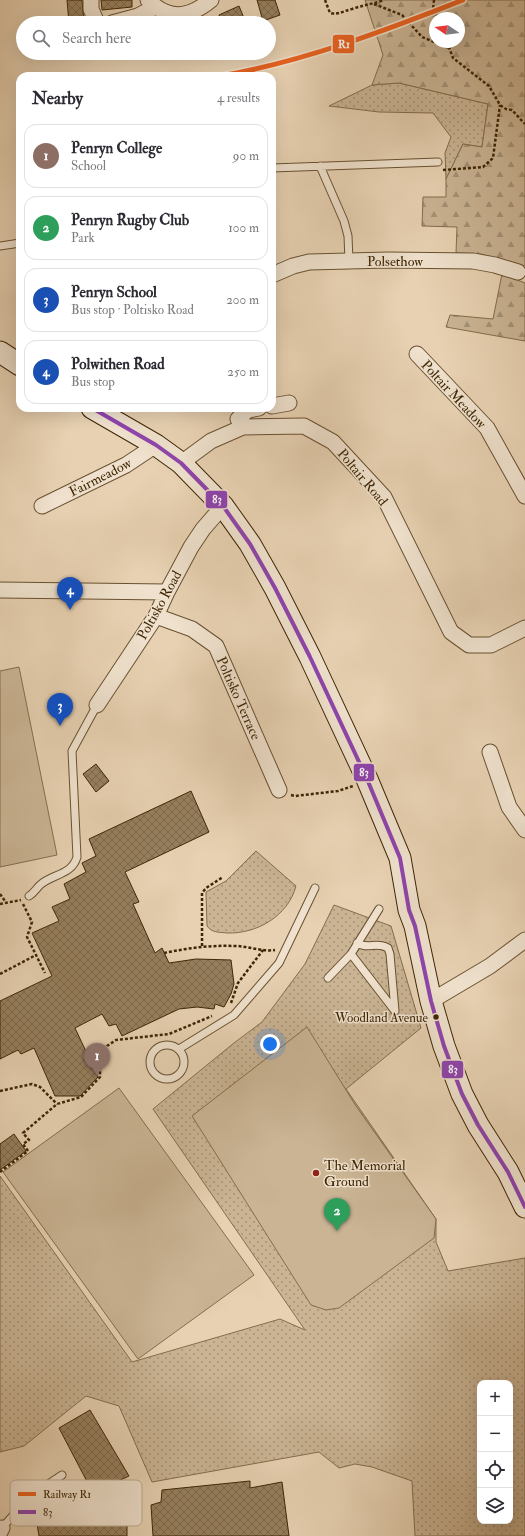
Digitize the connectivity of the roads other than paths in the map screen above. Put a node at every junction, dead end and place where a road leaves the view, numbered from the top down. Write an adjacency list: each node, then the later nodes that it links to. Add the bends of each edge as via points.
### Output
1 (91, 0): 4 (street)
2 (211, 0): 3 (street, via 202,8 187,14 170,15)
3 (151, 4): 5 (street)
4 (94, 16)
5 (138, 16)
6 (438, 162): 7 (lane)
7 (320, 166): 8 (lane); 11 (lane, via 344,221 348,236)
8 (276, 168)
9 (16, 244): 10 (lane)
10 (0, 246)
11 (349, 262): 12 (street, Polsethow, via 473,261); 13 (street, Polsethow, via 309,262)
12 (518, 272)
13 (276, 273)
14 (0, 352): 16 (street)
15 (417, 354): 24 (street, Poltair Meadow, via 487,428)
16 (16, 362)
17 (289, 403): 18 (street)
18 (276, 405)
19 (99, 412): 22 (street)
20 (246, 412): 21 (street, via 238,419)
21 (243, 427): 23 (street, Poltair Road, via 211,442); 30 (street, Poltair Road, via 304,426 333,442 384,497 451,632 469,645 491,646)
22 (156, 445): 23 (street); 25 (street, Fairmeadow, via 126,466)
23 (181, 463): 26 (street)
24 (525, 496)
25 (42, 506)
26 (223, 506): 28 (street, Poltisko Road, via 203,529); 42 (street, via 250,544 275,588 368,781 400,858 409,910 415,926)
27 (0, 590): 28 (street)
28 (166, 592): 29 (street, Poltisko Road)
29 (156, 616): 31 (street, Poltisko Road); 33 (street, Poltisko Terrace, via 192,629 216,646)
30 (525, 628)
31 (97, 705): 36 (lane, via 72,751 77,857 75,863 68,870 40,885)
32 (490, 752): 34 (street, via 509,807)
33 (280, 790)
34 (525, 830)
35 (315, 888): 43 (lane, via 279,963 234,1015)
36 (29, 896)
37 (379, 908): 39 (lane)
38 (525, 940): 42 (street, via 490,966)
39 (357, 944): 40 (lane); 40 (lane, via 363,947 382,945 388,948 395,1011)
40 (351, 954): 41 (lane)
41 (328, 978)
42 (431, 1001): 44 (street, via 462,1094 508,1172)
43 (179, 1048): 43 (lane, via 185,1059 180,1073 173,1078 165,1079 158,1076 151,1069 150,1060 153,1052 160,1046)
44 (525, 1207)
45 (62, 1475): 46 (lane)
46 (54, 1480)
47 (10, 1519): 48 (lane)
48 (1, 1530)

